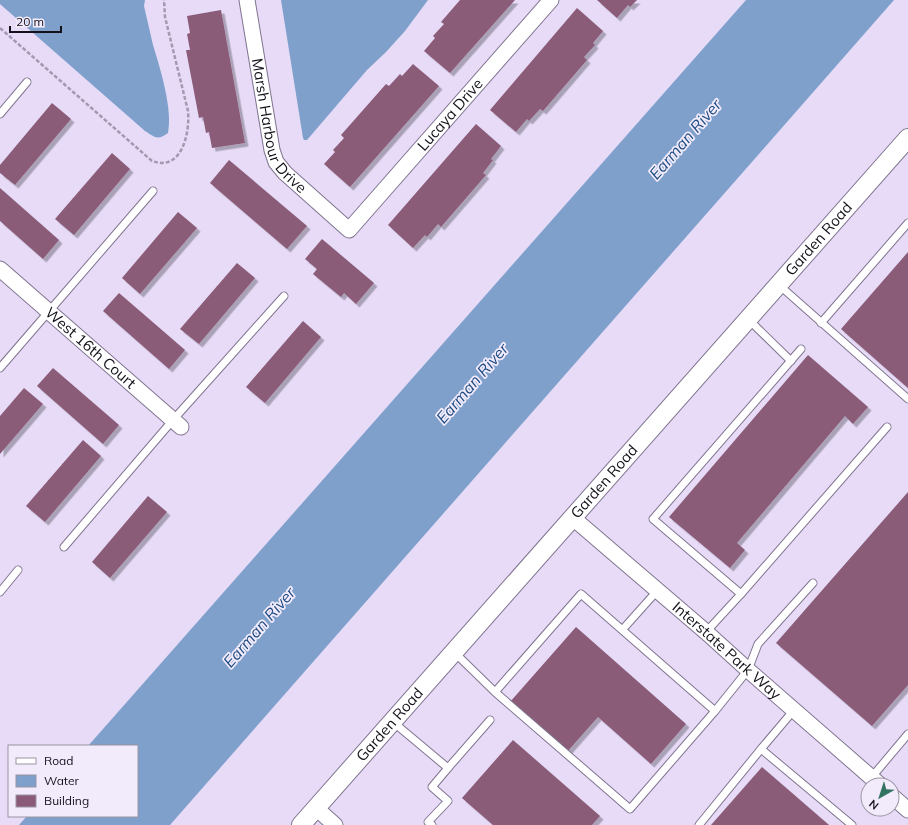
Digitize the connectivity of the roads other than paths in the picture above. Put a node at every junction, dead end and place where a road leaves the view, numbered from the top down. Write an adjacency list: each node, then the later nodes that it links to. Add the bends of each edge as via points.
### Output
1 (247, 0): 8 (street, Marsh Harbour Drive, via 276,162)
2 (551, 0): 8 (street, Lucaya Drive)
3 (27, 82): 4 (lane)
4 (0, 114)
5 (908, 138): 10 (street, Garden Road)
6 (153, 191): 12 (lane)
7 (908, 223): 14 (lane)
8 (349, 230)
9 (0, 269): 12 (street, West 16th Court)
10 (778, 285): 13 (street, Garden Road); 14 (lane)
11 (284, 296): 19 (lane)
12 (48, 311): 17 (lane); 19 (street, West 16th Court)
13 (748, 319): 16 (lane); 21 (street, Garden Road)
14 (821, 323): 18 (lane)
15 (801, 349): 16 (lane)
16 (791, 361): 27 (lane, via 653,519)
17 (0, 368)
18 (908, 399)
19 (177, 423): 22 (lane)
20 (887, 426): 27 (lane)
21 (573, 518): 25 (street, Interstate Park Way); 30 (street, Garden Road)
22 (64, 547)
23 (18, 570): 26 (lane)
24 (813, 583): 31 (lane, via 758,644)
25 (657, 591): 28 (lane); 29 (street, Interstate Park Way)
26 (0, 592)
27 (741, 594): 29 (lane)
28 (623, 630): 32 (lane, via 581,594); 34 (lane)
29 (706, 632): 31 (street, Interstate Park Way)
30 (454, 652): 32 (lane); 36 (street, Garden Road)
31 (748, 670): 33 (street, Interstate Park Way); 34 (lane)
32 (495, 692): 34 (lane, via 630,809)
33 (794, 710): 38 (lane); 40 (street, Interstate Park Way)
34 (715, 711)
35 (490, 720): 39 (lane)
36 (393, 721): 39 (lane); 43 (street, Garden Road)
37 (908, 734): 41 (lane)
38 (761, 749): 48 (lane); 49 (lane)
39 (448, 768): 47 (lane, via 432,787 448,801 428,822)
40 (871, 777)
41 (879, 777)
42 (900, 803): 44 (street)
43 (316, 808): 45 (street, Garden Road); 46 (street)
44 (908, 810)
45 (301, 825)
46 (335, 825)
47 (432, 825)
48 (698, 825)
49 (852, 825)

